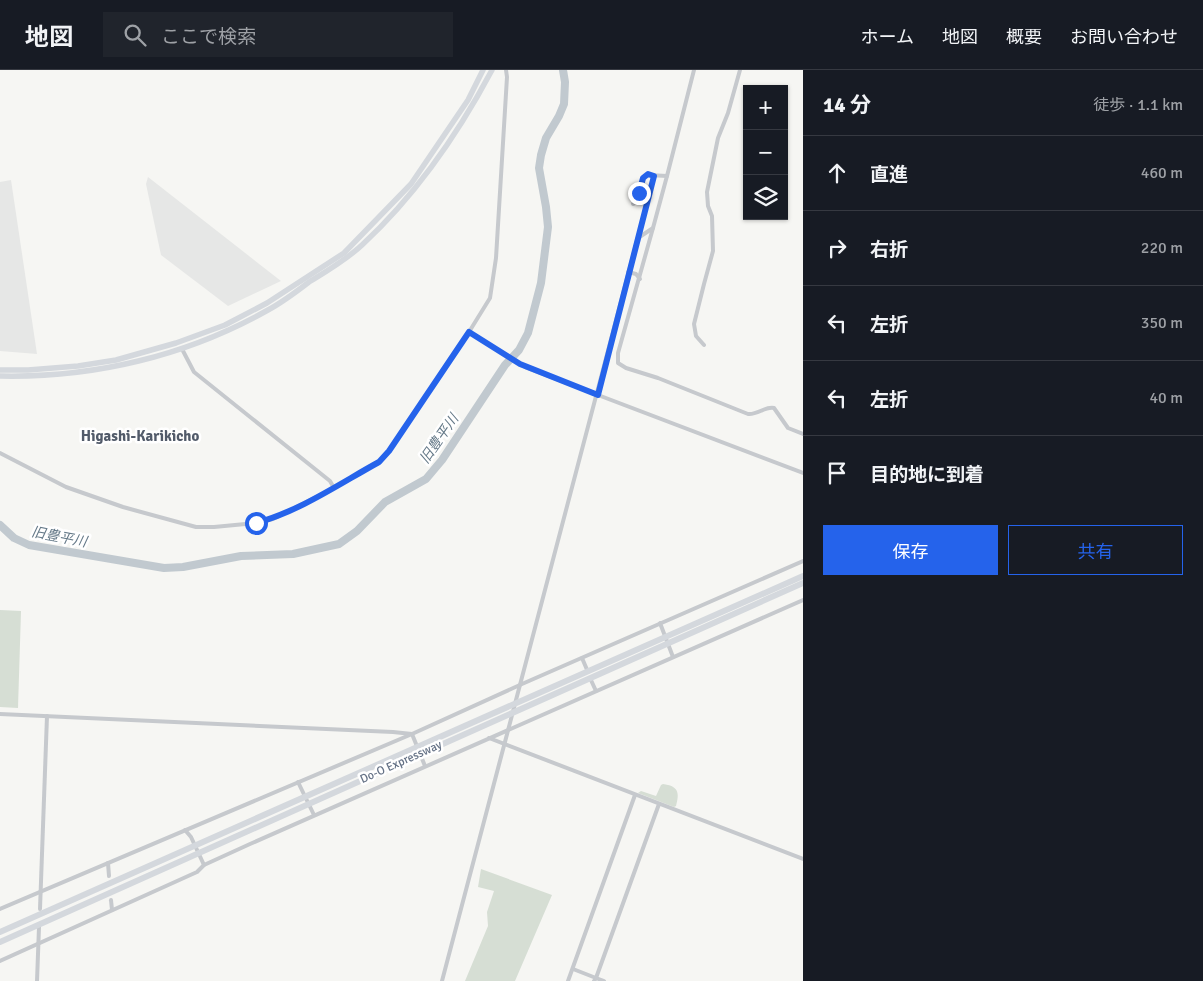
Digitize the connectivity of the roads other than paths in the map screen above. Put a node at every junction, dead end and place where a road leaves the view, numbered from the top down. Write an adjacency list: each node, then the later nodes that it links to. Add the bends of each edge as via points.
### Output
1 (484, 70): 16 (highway, via 468,100 411,184 344,252 267,303 225,325 116,360 61,368)
2 (492, 70): 15 (highway, via 473,106 416,188 360,246 270,309)
3 (506, 70): 13 (street, via 496,258 490,298)
4 (694, 70): 7 (street)
5 (740, 70): 14 (street, via 718,138 707,192 712,216 713,251 694,324 696,336)
6 (654, 176): 7 (street); 8 (street, via 648,174 643,178); 10 (street)
7 (667, 176): 9 (street)
8 (633, 204)
9 (654, 228): 10 (street); 12 (street)
10 (637, 239): 11 (street)
11 (628, 272): 12 (street); 18 (street)
12 (640, 279): 19 (street, via 618,353 618,363 748,414 774,408 788,428)
13 (469, 332): 18 (street, via 520,364); 22 (street, via 389,451 379,462)
14 (704, 345)
15 (182, 349): 17 (highway, via 78,373); 22 (street, via 194,372 330,481)
16 (0, 370)
17 (0, 376)
18 (598, 395): 21 (street); 32 (street)
19 (803, 434)
20 (0, 453): 22 (street, via 66,487 196,527 256,523)
21 (803, 473)
22 (334, 488)
23 (803, 562): 28 (street)
24 (803, 576): 26 (highway, Do-O Expressway)
25 (803, 583): 26 (highway, Do-O Expressway)
26 (788, 586): 29 (highway, Do-O Expressway)
27 (803, 600): 30 (street)
28 (660, 623): 30 (street); 31 (street)
29 (680, 634): 56 (highway, Do-O Expressway); 57 (highway, Do-O Expressway)
30 (673, 656): 33 (street)
31 (582, 658): 32 (street); 33 (street)
32 (522, 684): 36 (street); 37 (street)
33 (596, 691): 36 (street)
34 (0, 714): 35 (street)
35 (47, 716): 37 (street); 50 (street)
36 (510, 728): 38 (street); 39 (street)
37 (412, 734): 40 (street); 41 (street)
38 (489, 738): 39 (street); 40 (street)
39 (505, 745): 42 (street); 63 (street)
40 (426, 766): 44 (street)
41 (298, 782): 44 (street); 45 (street)
42 (635, 795): 43 (street); 60 (street)
43 (659, 804): 46 (street); 61 (street)
44 (314, 815): 48 (street)
45 (186, 830): 47 (street); 48 (street)
46 (803, 860)
47 (108, 863): 49 (street); 50 (street)
48 (204, 865): 54 (street, via 197,872)
49 (109, 876)
50 (40, 892): 52 (street); 53 (street)
51 (111, 900): 54 (street)
52 (0, 909)
53 (40, 909)
54 (112, 910): 58 (street)
55 (39, 927): 58 (street)
56 (0, 932)
57 (0, 942)
58 (39, 943): 59 (street); 62 (street)
59 (0, 961)
60 (573, 968): 61 (street); 64 (street)
61 (595, 979): 65 (street)
62 (37, 981)
63 (442, 981)
64 (568, 981)
65 (604, 981)

